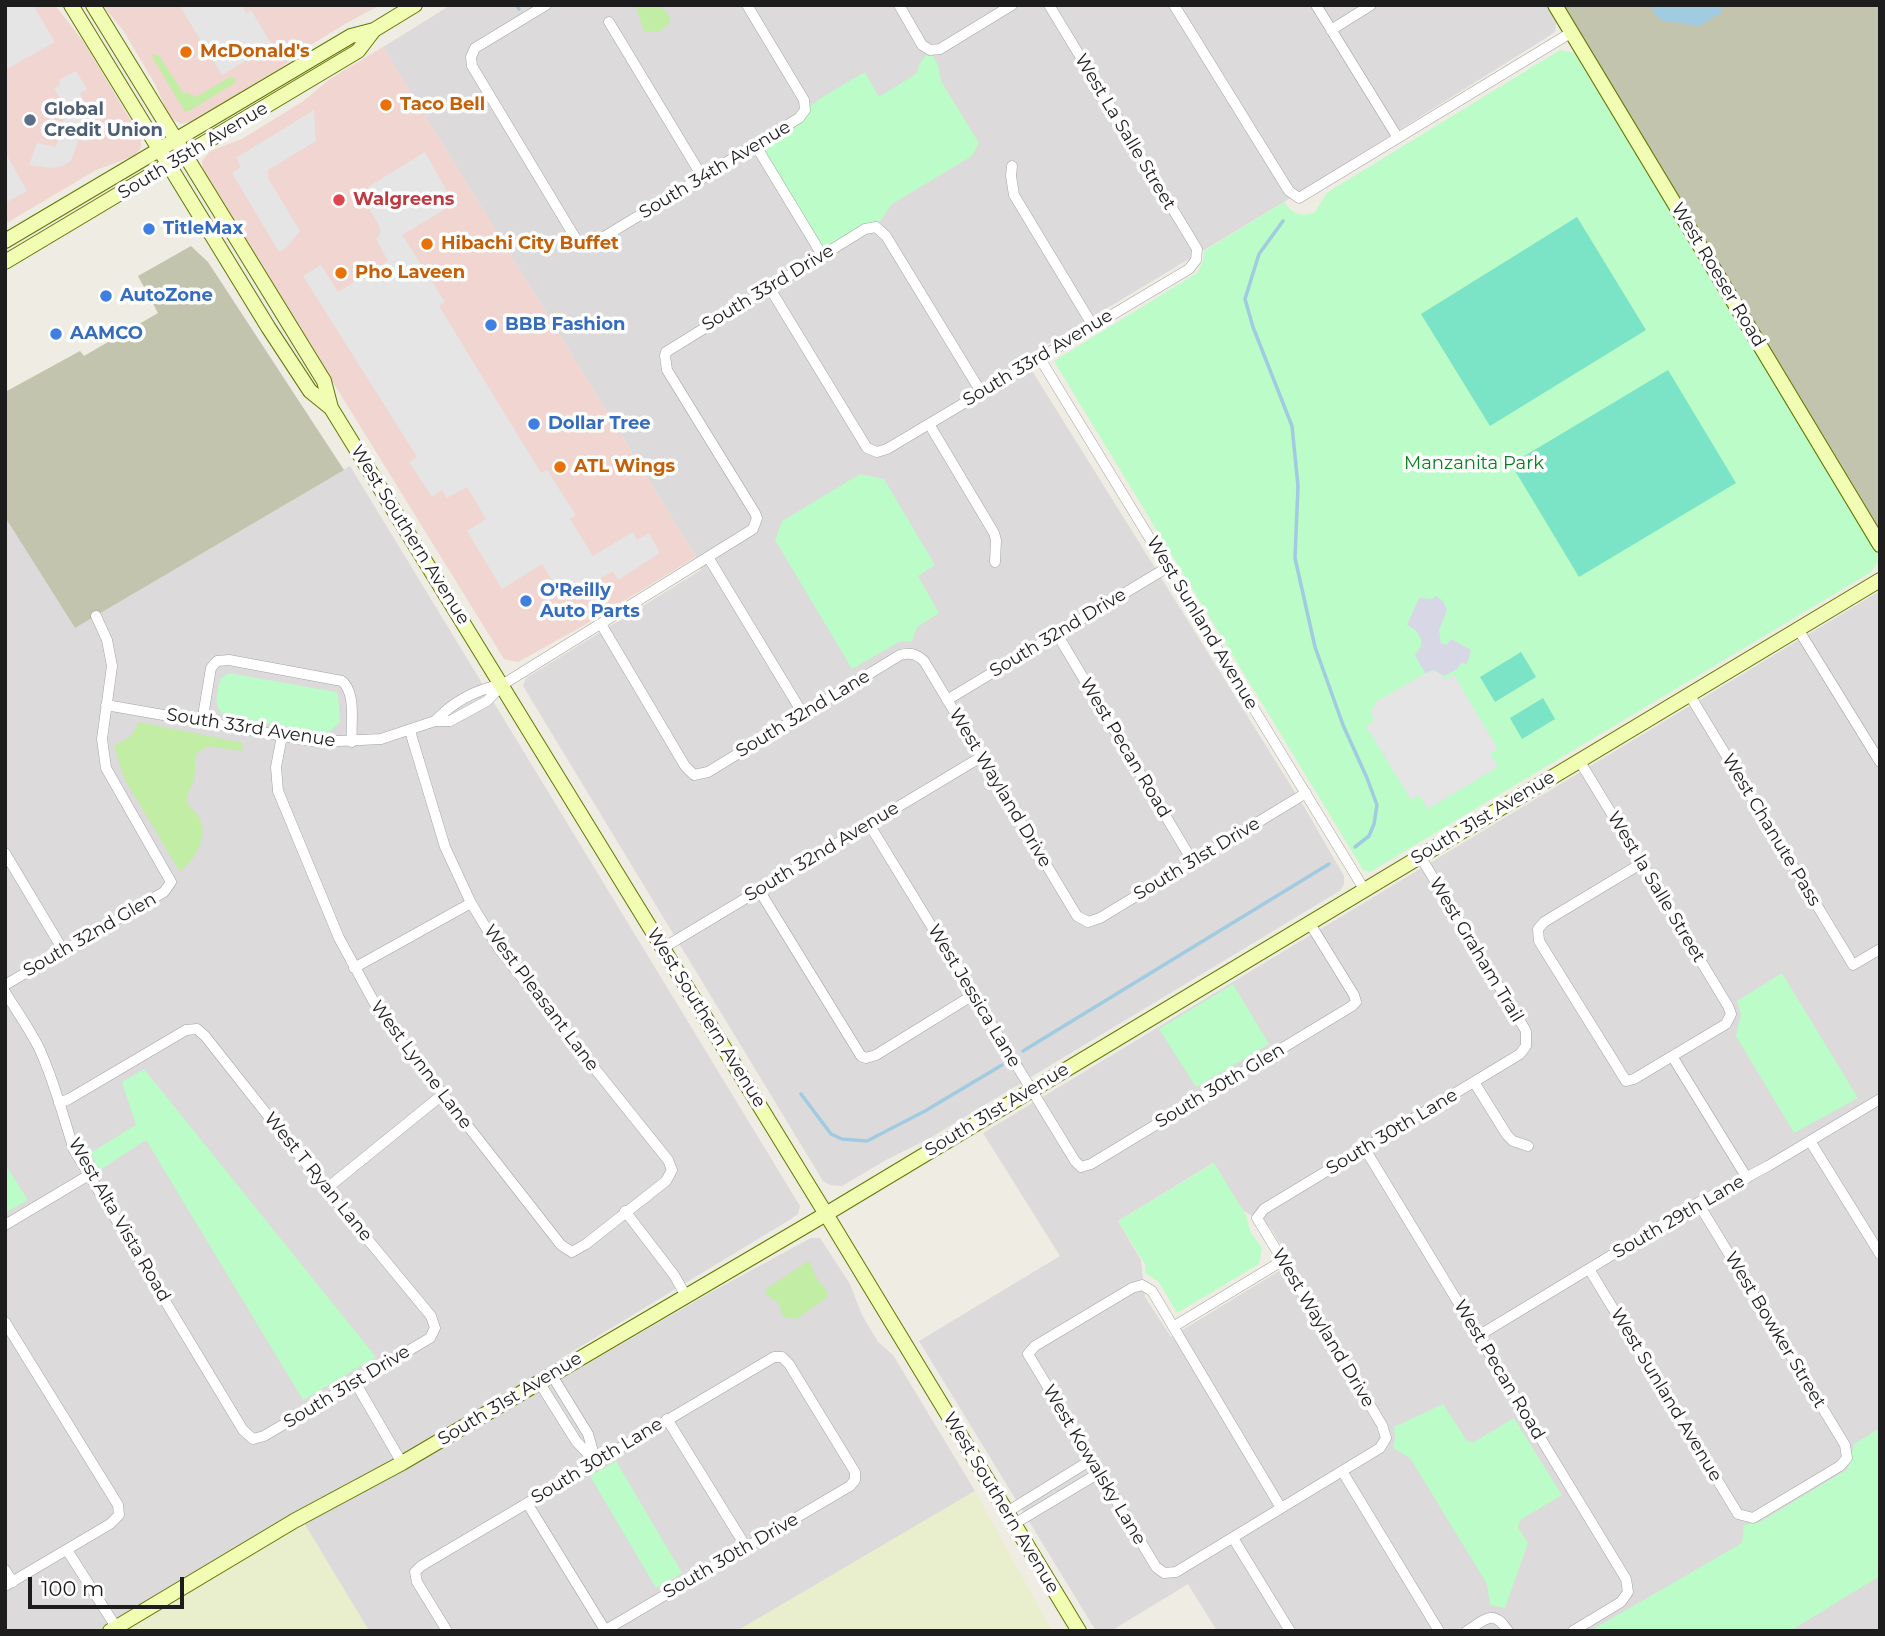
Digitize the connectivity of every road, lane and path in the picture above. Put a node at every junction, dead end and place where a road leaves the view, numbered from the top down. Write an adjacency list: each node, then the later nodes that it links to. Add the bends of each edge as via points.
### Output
1 (71, 5): 20 (main road, West Southern Avenue)
2 (93, 5): 18 (main road, West Southern Avenue)
3 (415, 5): 14 (main road, South 35th Avenue)
4 (546, 5): 24 (street, South 34th Avenue, via 475,48 472,66 576,240 594,243)
5 (747, 5): 19 (street, South 34th Avenue, via 804,100 805,110)
6 (898, 5): 7 (street, via 930,50 940,49)
7 (1012, 5)
8 (1049, 5): 27 (street, West La Salle Street, via 1197,249)
9 (1174, 5): 17 (street, via 1289,191 1299,198)
10 (1316, 5): 15 (street)
11 (1371, 5): 15 (street)
12 (1555, 5): 16 (main road, West Roeser Road)
13 (609, 22): 24 (street)
14 (374, 30): 18 (main road, South 35th Avenue, via 351,36); 21 (main road, South 35th Avenue, via 358,51)
15 (1331, 30): 17 (street)
16 (1572, 32): 17 (street); 36 (main road, West Roeser Road)
17 (1398, 138)
18 (175, 141): 20 (main road, South 35th Avenue); 21 (main road, West Southern Avenue)
19 (756, 146): 24 (street, South 34th Avenue); 26 (street)
20 (159, 150): 22 (main road, West Southern Avenue); 25 (main road, South 35th Avenue)
21 (184, 156): 22 (main road, South 35th Avenue); 33 (main road, West Southern Avenue, via 324,381)
22 (168, 166): 28 (main road, South 35th Avenue); 33 (main road, West Southern Avenue, via 310,391)
23 (1012, 166): 30 (street, via 1014,195)
24 (703, 178)
25 (5, 241)
26 (822, 255): 29 (street, South 33rd Drive); 32 (street, South 33rd Drive, via 865,229 877,227)
27 (1196, 260): 30 (street, South 33rd Avenue, via 1189,269)
28 (5, 261)
29 (769, 287): 34 (street, South 33rd Avenue, via 867,448 887,449); 35 (street, South 33rd Drive, via 669,348 664,356 667,370 755,513)
30 (1093, 326): 31 (street, South 33rd Avenue)
31 (1039, 357): 32 (street, South 33rd Avenue); 39 (street, West Sunland Avenue)
32 (981, 392): 34 (street, South 33rd Avenue)
33 (331, 408): 46 (main road, West Southern Avenue)
34 (929, 424): 38 (street, via 994,533)
35 (756, 524): 37 (street, South 33rd Avenue)
36 (1880, 545)
37 (708, 557): 42 (street, South 33rd Avenue); 50 (street)
38 (995, 562)
39 (1168, 567): 44 (street, South 32nd Drive); 58 (street, West Sunland Avenue)
40 (1880, 580): 43 (main road, South 31st Avenue)
41 (96, 616): 49 (street, via 112,666)
42 (601, 624): 46 (street, South 33rd Avenue); 50 (street, South 32nd Lane, via 694,775 708,772)
43 (1798, 629): 47 (main road, South 31st Avenue); 57 (street)
44 (1057, 634): 48 (street, South 32nd Drive); 62 (street, West Pecan Road)
45 (912, 653): 48 (street, West Wayland Drive, via 924,661); 50 (street, South 32nd Lane, via 900,655)
46 (502, 685): 52 (street, South 33rd Avenue, via 480,689 435,721); 69 (main road, West Southern Avenue)
47 (1689, 694): 56 (main road, South 31st Avenue); 70 (street, West Chanute Pass, via 1853,965)
48 (947, 700): 55 (street, West Wayland Drive)
49 (106, 705): 51 (street, South 33rd Avenue); 71 (street, South 32nd Glen, via 102,739 106,768 171,882 164,892)
50 (803, 714)
51 (202, 722): 53 (street, South 33rd Avenue); 54 (street, via 211,668 217,660 229,660 347,685)
52 (410, 731): 54 (street, South 33rd Avenue); 66 (street, West Pleasant Lane, via 445,847)
53 (282, 736): 54 (street, South 33rd Avenue); 72 (street, West Lynne Lane, via 275,767 278,791)
54 (352, 742)
55 (981, 757): 59 (street, South 32nd Avenue); 67 (street, West Wayland Drive, via 1077,916)
56 (1579, 760): 61 (main road, South 31st Avenue); 63 (street, West la Salle Street)
57 (1880, 762)
58 (1306, 793): 62 (street, South 31st Drive); 64 (street, West Sunland Avenue)
59 (869, 824): 65 (street, South 32nd Avenue); 75 (street, West Jessica Lane)
60 (5, 853): 71 (street)
61 (1420, 856): 64 (main road, South 31st Avenue); 76 (street, West Graham Trail, via 1525,1031)
62 (1193, 862): 67 (street, South 31st Drive)
63 (1642, 863): 77 (street, West la Salle Street, via 1731,1014 1726,1024); 77 (street, via 1544,922 1538,929 1539,941 1626,1081)
64 (1364, 889): 68 (main road, South 31st Avenue)
65 (759, 890): 69 (street, South 32nd Avenue); 75 (street, via 856,1051 866,1058)
66 (471, 903): 72 (street); 91 (street, West Pleasant Lane, via 499,949 668,1160 672,1170 666,1181)
67 (1088, 922)
68 (1310, 922): 79 (main road, South 31st Avenue); 86 (street, South 30th Glen, via 1356,1002)
69 (663, 948): 92 (main road, West Southern Avenue)
70 (1880, 948)
71 (63, 950): 73 (street, South 32nd Glen)
72 (354, 968): 80 (street, West Lynne Lane, via 381,1015)
73 (5, 985)
74 (5, 992): 82 (street, West Alta Vista Road, via 38,1046)
75 (973, 995): 79 (street, West Jessica Lane)
76 (1526, 1046): 78 (street, South 30th Lane)
77 (1672, 1056): 88 (street)
78 (1474, 1082): 84 (street, via 1507,1135); 85 (street, South 30th Lane)
79 (1031, 1089): 86 (street, West Jessica Lane); 92 (main road, South 31st Avenue)
80 (442, 1095): 89 (street); 91 (street, West Lynne Lane, via 561,1245 572,1252)
81 (1880, 1099): 83 (street, South 29th Lane)
82 (59, 1103): 87 (street, West Alta Vista Road, via 74,1150); 89 (street, West T Ryan Lane, via 186,1030 197,1029)
83 (1810, 1141): 88 (street, South 29th Lane); 95 (street)
84 (1528, 1146)
85 (1365, 1149): 93 (street, South 30th Lane, via 1264,1209); 102 (street, West Pecan Road)
86 (1081, 1167)
87 (89, 1175): 94 (street); 108 (street, West Alta Vista Road, via 243,1430)
88 (1747, 1178): 90 (street, South 29th Lane)
89 (326, 1189): 101 (street, West T Ryan Lane, via 431,1316)
90 (1698, 1203): 97 (street, South 29th Lane); 117 (street, West Bowker Street, via 1845,1445 1847,1458 1753,1518)
91 (625, 1211): 98 (street)
92 (826, 1214): 98 (main road, South 31st Avenue); 118 (main road, West Southern Avenue)
93 (1257, 1218): 96 (street, West Wayland Drive)
94 (5, 1225)
95 (1880, 1254)
96 (1282, 1261): 100 (street); 112 (street, West Wayland Drive, via 1382,1424 1386,1438 1380,1448)
97 (1589, 1269): 102 (street, South 29th Lane); 117 (street, West Sunland Avenue, via 1738,1514)
98 (686, 1296): 103 (main road, South 31st Avenue)
99 (5, 1322): 121 (street, via 118,1505 119,1515 110,1524)
100 (1173, 1327): 109 (street, West Kowalsky Lane, via 1152,1291 1142,1285 1028,1354); 116 (street)
101 (435, 1328): 104 (street, South 31st Drive, via 430,1338)
102 (1478, 1336): 132 (street, West Pecan Road, via 1626,1579 1628,1592 1621,1602)
103 (545, 1378): 105 (street); 107 (street); 111 (main road, South 31st Avenue)
104 (355, 1382): 108 (street, South 31st Drive); 111 (street)
105 (578, 1418): 107 (street); 110 (street)
106 (667, 1419): 110 (street, South 30th Lane); 114 (street, South 30th Lane, via 774,1357 782,1357 855,1472); 120 (street)
107 (566, 1426): 110 (street)
108 (253, 1439)
109 (1091, 1460): 113 (street, West Kowalsky Lane); 118 (street)
110 (596, 1462): 115 (street, South 30th Lane)
111 (402, 1463): 124 (main road, South 31st Avenue, via 293,1521)
112 (1342, 1471): 116 (street); 129 (street)
113 (1099, 1473): 118 (street); 119 (street, West Kowalsky Lane, via 1164,1573 1176,1572)
114 (855, 1480): 120 (street, South 30th Drive)
115 (527, 1503): 125 (street, South 30th Lane, via 415,1572); 126 (street)
116 (1281, 1508): 119 (street)
117 (1746, 1517)
118 (1010, 1518): 127 (main road, West Southern Avenue)
119 (1233, 1538): 128 (street)
120 (746, 1547): 126 (street, South 30th Drive)
121 (67, 1549): 123 (street); 124 (street)
122 (5, 1570): 123 (street)
123 (9, 1584)
124 (113, 1629)
125 (447, 1631)
126 (605, 1631)
127 (1079, 1631)
128 (1290, 1631)
129 (1440, 1631)
130 (1467, 1631): 131 (street, via 1495,1617)
131 (1508, 1631)
132 (1573, 1631)

